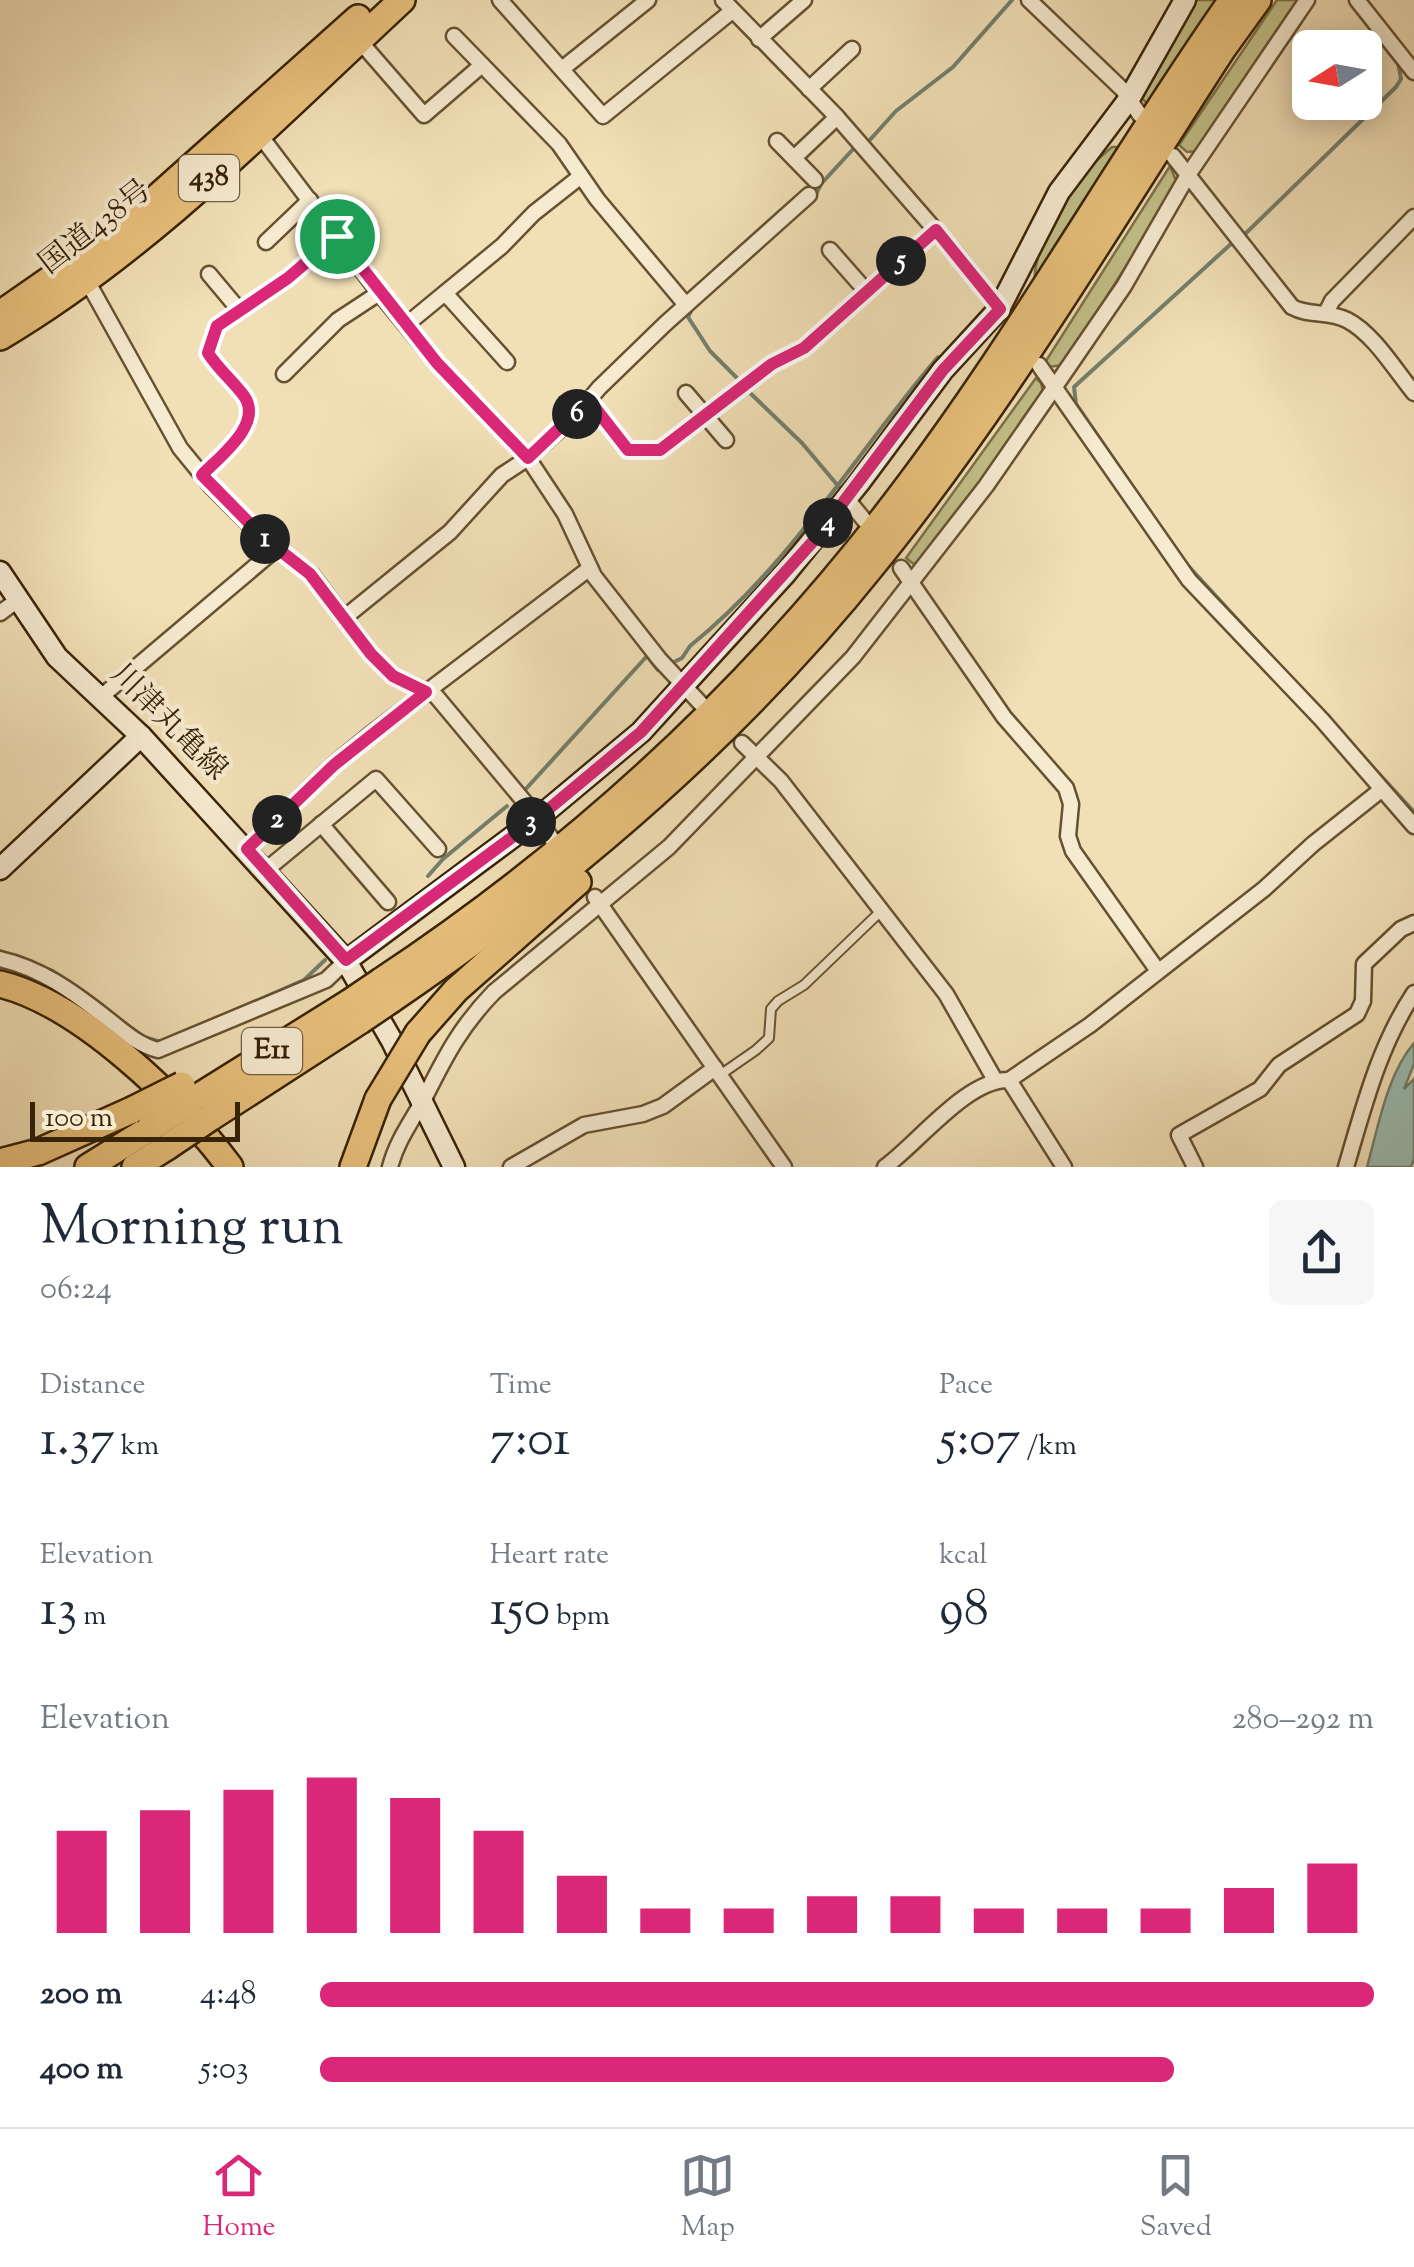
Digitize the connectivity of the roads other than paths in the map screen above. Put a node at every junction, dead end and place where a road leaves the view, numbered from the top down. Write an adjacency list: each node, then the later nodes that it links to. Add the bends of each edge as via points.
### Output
1 (378, 0): 13 (highway, 国道438号 / 438)
2 (402, 0): 13 (highway, 国道438号 / 438)
3 (500, 0): 18 (street)
4 (648, 0): 18 (street)
5 (804, 0): 15 (street)
6 (1029, 0): 21 (street)
7 (1185, 0): 21 (street)
8 (1232, 0): 92 (highway, via 974,395 795,625 596,820)
9 (1258, 0): 73 (highway, via 932,490)
10 (1307, 0): 28 (street)
11 (1357, 0): 19 (street)
12 (727, 6): 15 (street); 18 (street, via 604,116)
13 (353, 33): 17 (street, via 424,116); 23 (highway, 国道438号 / 438)
14 (454, 36): 17 (street)
15 (759, 39): 20 (street)
16 (852, 50): 20 (street)
17 (482, 65): 27 (street)
18 (562, 70)
19 (1414, 72)
20 (809, 89): 22 (street)
21 (1135, 107): 44 (street, via 1060,192)
22 (837, 117): 26 (street); 31 (street)
23 (252, 126): 29 (street); 35 (highway, 国道438号 / 438, via 168,190)
24 (777, 141): 26 (street)
25 (1173, 156): 28 (street)
26 (794, 158): 40 (street, via 812,188)
27 (581, 176): 38 (street); 40 (street)
28 (1188, 176): 43 (street, via 1292,307); 50 (street)
29 (310, 200): 32 (street); 33 (street)
30 (1414, 218): 43 (street)
31 (936, 230): 39 (street); 44 (street)
32 (337, 236): 37 (street); 41 (street)
33 (266, 242)
34 (830, 250): 39 (street)
35 (81, 271): 42 (highway, 国道438号 / 438); 46 (highway, 国道438号 / 438); 57 (street, via 180,448)
36 (208, 274): 41 (street)
37 (379, 292): 45 (street); 49 (street, via 338,320)
38 (445, 292): 45 (street); 47 (street)
39 (867, 292): 54 (street, via 804,348 772,364)
40 (686, 306): 53 (street)
41 (240, 310): 57 (street, via 217,326 208,353 248,401 250,416)
42 (0, 314)
43 (1326, 314): 52 (street, via 1364,332)
44 (1004, 315): 58 (street, via 943,370)
45 (406, 325): 56 (street)
46 (0, 337)
47 (507, 362)
48 (1040, 365): 50 (street)
49 (284, 374)
50 (1054, 388): 64 (street); 75 (street, via 1189,580)
51 (686, 393): 54 (street)
52 (1414, 393)
53 (589, 400): 54 (street, via 628,450 660,450); 56 (street)
54 (706, 416): 55 (street)
55 (726, 440)
56 (528, 458): 61 (street, via 566,514); 67 (street)
57 (202, 475): 60 (street)
58 (847, 499): 59 (street); 68 (street)
59 (865, 521)
60 (277, 548): 67 (street, via 310,574); 70 (street)
61 (590, 568): 68 (street); 69 (street)
62 (902, 568): 64 (street)
63 (0, 572): 65 (street, 川津丸亀線)
64 (912, 584): 74 (street); 90 (street, via 1004,717 1066,788 1073,851)
65 (19, 600): 66 (street); 70 (street, 川津丸亀線, via 57,657)
66 (0, 613)
67 (344, 618): 69 (street, via 393,676)
68 (683, 686): 71 (street); 76 (street, via 641,732)
69 (426, 692): 76 (street); 80 (street, via 334,765)
70 (102, 696): 72 (street, 川津丸亀線)
71 (701, 704)
72 (142, 736): 80 (street, 川津丸亀線); 82 (street)
73 (731, 739): 74 (street); 92 (highway, via 486,934); 106 (highway, bridge, via 456,990 418,1034 378,1099)
74 (756, 756): 84 (street, via 669,846); 86 (street)
75 (1381, 790): 78 (street); 90 (street)
76 (538, 818): 79 (street); 89 (street)
77 (321, 824): 81 (street, via 376,779 409,828); 83 (street); 85 (street)
78 (1414, 826)
79 (554, 842)
80 (247, 849): 83 (street, 川津丸亀線)
81 (438, 849)
82 (0, 869)
83 (266, 870): 89 (street, 川津丸亀線)
84 (598, 900): 96 (street); 99 (street, via 470,1016)
85 (388, 902)
86 (880, 912): 96 (lane, via 804,985 778,1001 769,1038); 97 (street, via 946,994)
87 (1414, 923): 113 (street, via 1364,964 1358,1014 1279,1065 1260,1089 1179,1135)
88 (0, 958): 89 (street, via 58,983 140,1044 158,1050 326,980)
89 (346, 960): 99 (street, 川津丸亀線)
90 (1158, 971): 97 (street, via 1090,1025)
91 (0, 984): 105 (highway, via 42,1001 116,1050 185,1113)
92 (386, 991): 95 (highway, bridge)
93 (1414, 993): 114 (street, via 1372,1079)
94 (0, 1000): 104 (highway, via 57,1025 106,1061 156,1104)
95 (355, 1012): 98 (highway, E11); 98 (highway, E11, via 303,1032)
96 (718, 1072): 109 (street, via 663,1106 584,1125); 110 (street)
97 (1002, 1080): 111 (street, via 970,1093); 112 (street)
98 (195, 1101): 100 (highway, E11, bridge)
99 (423, 1101): 107 (street); 108 (street, 川津丸亀線)
100 (149, 1128): 101 (highway); 102 (highway, E11); 103 (highway, E11)
101 (0, 1162)
102 (88, 1167)
103 (134, 1167)
104 (208, 1167)
105 (230, 1167)
106 (354, 1167)
107 (390, 1167)
108 (454, 1167)
109 (511, 1167)
110 (784, 1167)
111 (885, 1167)
112 (1064, 1167)
113 (1195, 1167)
114 (1346, 1167)

